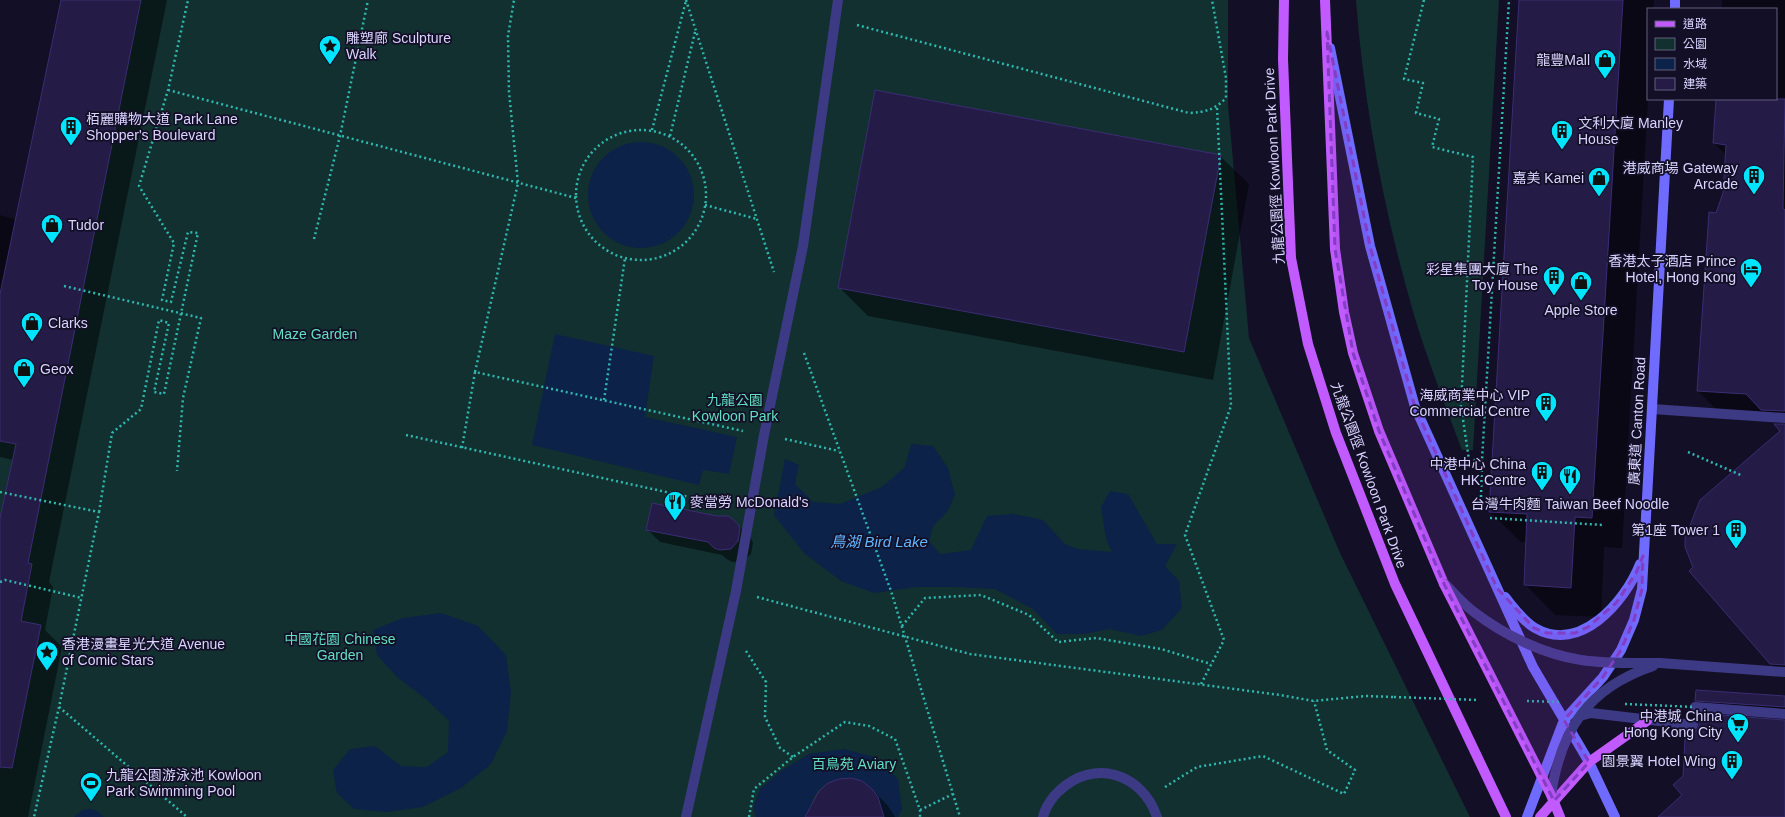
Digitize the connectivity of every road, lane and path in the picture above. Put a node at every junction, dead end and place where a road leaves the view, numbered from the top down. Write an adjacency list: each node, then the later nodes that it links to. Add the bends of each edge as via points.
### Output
1 (188, 0): 14 (path)
2 (368, 0): 18 (path)
3 (514, 0): 20 (path, via 508,36 509,92)
4 (686, 0): 12 (path); 17 (path)
5 (838, 0): 11 (street)
6 (1212, 0): 16 (path, via 1226,78 1226,98)
7 (1284, 0): 87 (main road, 九龍公園徑 Kowloon Park Drive, via 1283,59 1291,258 1308,344 1336,433 1395,584)
8 (1325, 0): 13 (main road, 九龍公園徑 Kowloon Park Drive)
9 (1424, 0): 40 (path, via 1404,79 1423,83 1416,113 1439,119 1432,147 1473,157 1461,406 1469,460)
10 (1509, 0): 40 (path)
11 (835, 19): 16 (path, via 1189,114); 45 (street, via 803,246)
12 (696, 31): 19 (path); 23 (path)
13 (1327, 32): 51 (main road, 九龍公園徑 Kowloon Park Drive, via 1335,249 1353,353 1379,431); 52 (main road, 九龍公園徑 Kowloon Park Drive, via 1370,246 1415,407)
14 (168, 90): 18 (path); 28 (path, via 139,186 174,243 162,300 171,302 188,232 198,233)
15 (1670, 100): 32 (main road, 廣東道 Canton Road)
16 (1217, 107): 59 (path, via 1231,406 1185,534 1224,640)
17 (652, 130): 19 (path); 21 (path, via 632,130 614,136 598,146 585,161 578,178)
18 (340, 136): 20 (path); 24 (path)
19 (670, 136): 22 (path, via 687,149 699,165 706,184)
20 (518, 183): 21 (path); 30 (path)
21 (576, 198): 25 (path, via 580,218 590,236 606,250)
22 (706, 205): 23 (path); 25 (path, via 699,225 686,242 668,255 646,260)
23 (757, 219): 26 (path)
24 (314, 239)
25 (625, 258): 31 (path)
26 (775, 275)
27 (64, 286): 28 (path)
28 (180, 312): 41 (path, via 202,318 183,398); 46 (path, via 164,394 154,392 169,323 159,320 141,409 112,433)
29 (811, 370): 38 (path)
30 (475, 372): 31 (path); 37 (path)
31 (604, 400): 34 (path)
32 (1652, 409): 33 (street); 49 (main road, 廣東道 Canton Road)
33 (1785, 418)
34 (737, 429)
35 (406, 435): 37 (path)
36 (792, 440): 38 (path)
37 (462, 448): 45 (path)
38 (839, 451): 55 (path)
39 (1688, 452): 42 (path)
40 (1482, 460): 44 (path)
41 (177, 471)
42 (1743, 476)
43 (0, 492): 46 (path)
44 (1481, 498)
45 (751, 511): 53 (street)
46 (99, 512): 54 (path)
47 (1484, 518): 48 (path)
48 (1603, 525)
49 (1643, 556): 52 (main road, via 1636,573 1616,604 1588,627 1575,633 1562,635 1534,628); 70 (main road, 廣東道 Canton Road, via 1642,589 1634,620 1621,650 1603,677)
50 (0, 582): 54 (path, via 5,580)
51 (1444, 584): 58 (street, bridge, via 1486,620 1506,633 1542,650 1581,660); 77 (main road, 九龍公園徑 Kowloon Park Drive, bridge)
52 (1497, 588): 70 (main road, via 1533,667)
53 (736, 591): 56 (path); 81 (street)
54 (82, 598): 67 (path)
55 (902, 626): 56 (path); 59 (path, via 925,598 981,596 1029,615 1058,642 1096,638 1161,649)
56 (906, 637): 61 (path, via 970,654); 76 (path)
57 (750, 656): 73 (path, via 766,682 765,717 780,748)
58 (1660, 663): 60 (street); 77 (street, bridge, via 1612,685 1588,706 1563,744)
59 (1211, 664): 61 (path)
60 (1785, 672)
61 (1201, 684): 63 (path)
62 (1481, 700): 63 (path, bridge, via 1365,696)
63 (1314, 701): 75 (path, via 1327,750 1355,770 1344,794 1263,756 1197,767)
64 (1521, 701): 65 (path, bridge)
65 (1568, 703)
66 (1624, 704): 68 (path, bridge)
67 (60, 707): 79 (path); 80 (path)
68 (1695, 707): 69 (street)
69 (1785, 714)
70 (1564, 720): 71 (street, via 1591,713); 74 (main road); 88 (main road, 廣東道 Canton Road)
71 (1647, 721): 72 (street); 74 (main road)
72 (1693, 725)
73 (792, 757): 78 (path, via 845,722 869,726 895,739); 82 (path, via 754,789)
74 (1589, 762): 89 (main road); 91 (main road)
75 (1164, 788)
76 (953, 794): 78 (path); 84 (path)
77 (1551, 795): 90 (main road, 九龍公園徑 Kowloon Park Drive, bridge)
78 (920, 810): 83 (path)
79 (34, 817)
80 (187, 817)
81 (686, 817)
82 (749, 817)
83 (920, 817)
84 (960, 817)
85 (1044, 817): 86 (street, via 1054,796 1068,782 1086,774 1106,773 1125,778 1141,788)
86 (1157, 817)
87 (1506, 817)
88 (1527, 817)
89 (1540, 817)
90 (1560, 817)
91 (1615, 817)

